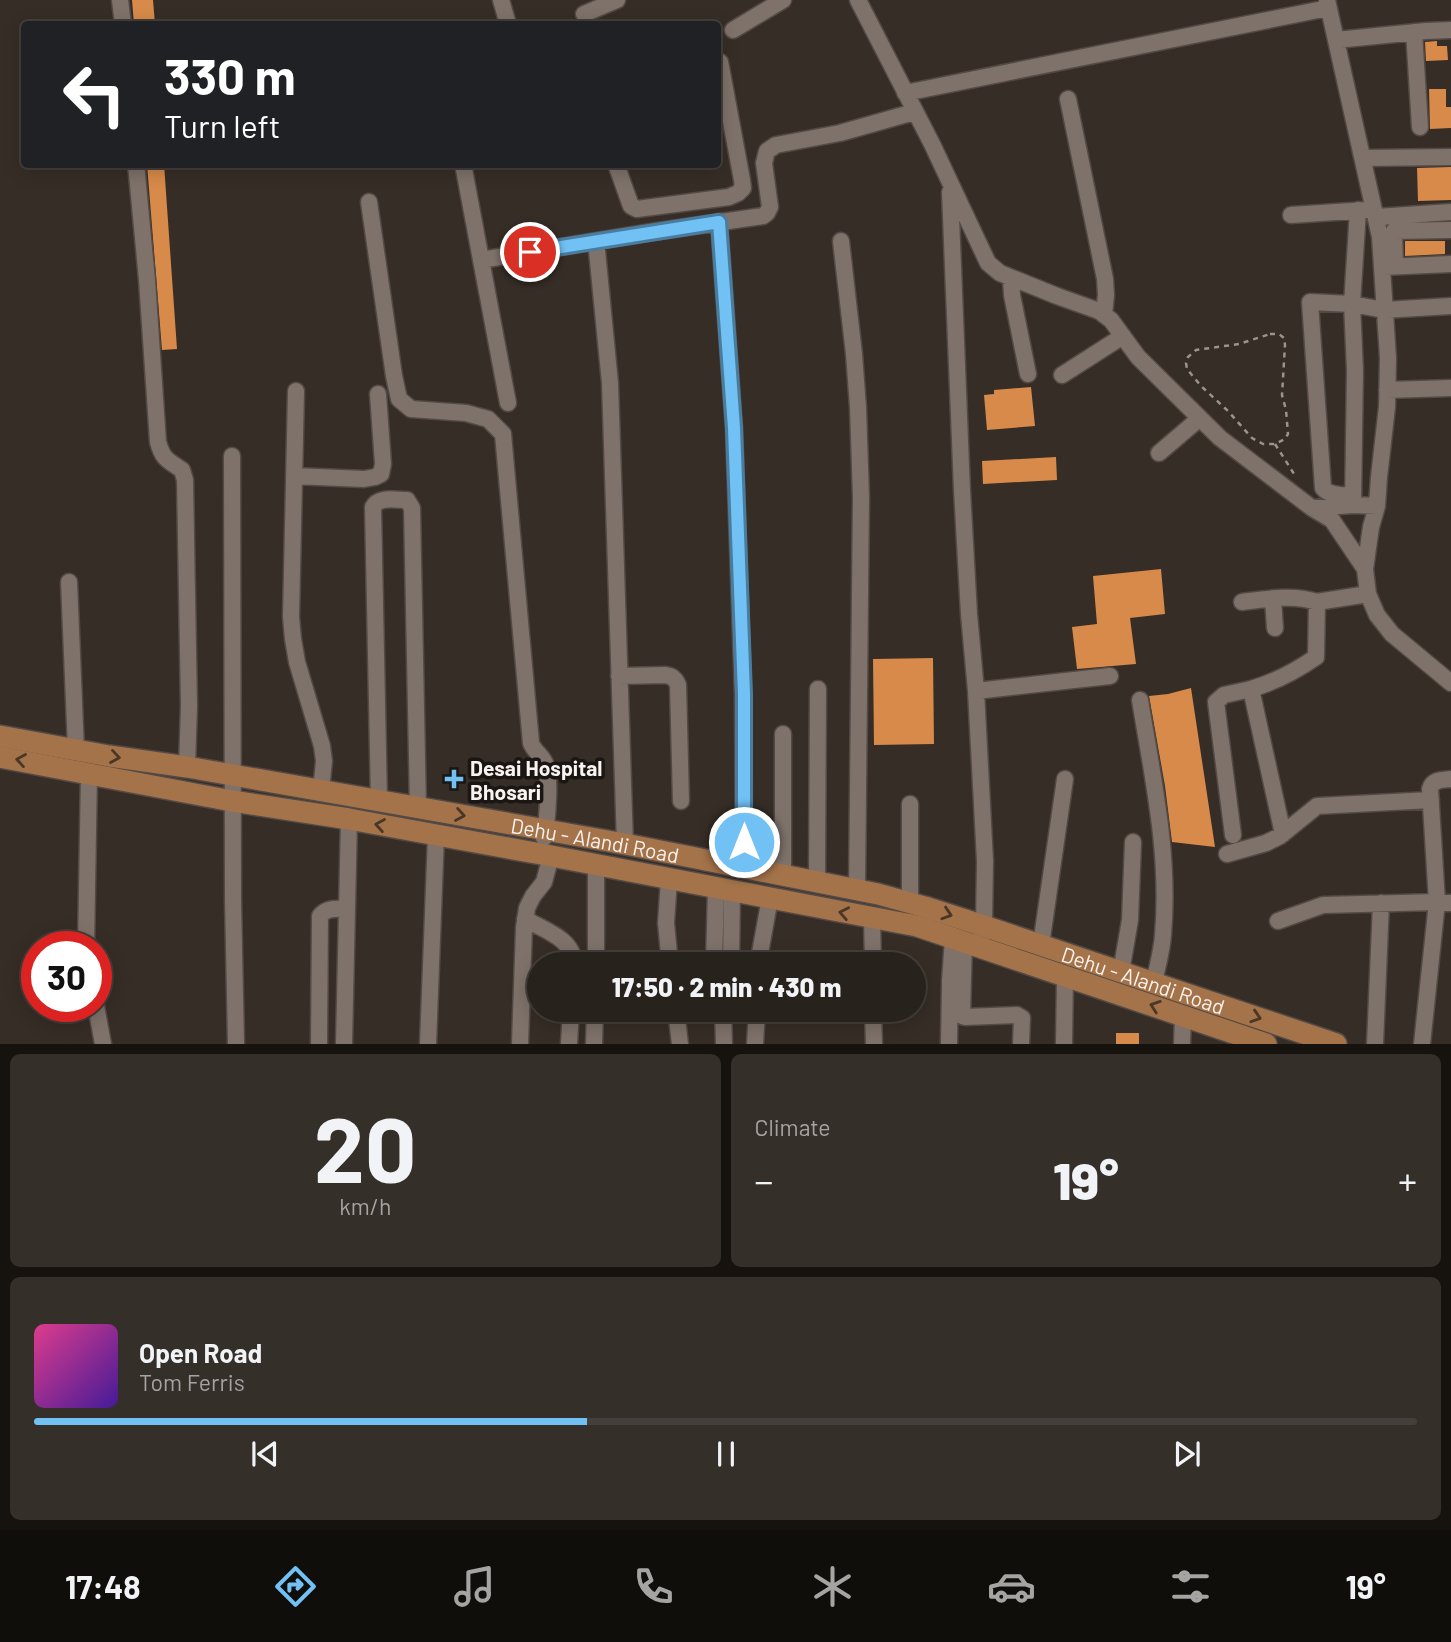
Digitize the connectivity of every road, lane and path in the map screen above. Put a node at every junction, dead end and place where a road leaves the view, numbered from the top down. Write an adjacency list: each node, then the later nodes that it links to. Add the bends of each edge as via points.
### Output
1 (120, 0): 8 (street)
2 (501, 0): 9 (street)
3 (617, 0): 7 (street)
4 (783, 0): 10 (street)
5 (858, 0): 15 (street)
6 (1328, 4): 13 (street); 15 (street)
7 (584, 14)
8 (122, 21)
9 (507, 21)
10 (733, 30)
11 (1451, 30): 12 (street)
12 (1414, 32): 13 (street); 18 (street)
13 (1336, 40): 20 (street)
14 (721, 67): 23 (street, via 742,180 738,193 637,209 631,206)
15 (905, 93): 17 (street)
16 (1068, 99): 41 (street, via 1105,279)
17 (914, 112): 24 (street); 30 (street, via 776,145 764,158 767,213)
18 (1420, 127)
19 (1451, 157): 20 (street)
20 (1363, 158): 28 (street)
21 (136, 168): 77 (street, via 158,443 166,461 182,470 185,480)
22 (464, 168): 34 (street)
23 (617, 168)
24 (950, 182): 37 (street, via 988,263); 71 (street, via 962,490)
25 (369, 202): 90 (street, via 399,399 411,409 488,419 503,434 531,743 544,760 549,779)
26 (1358, 210): 28 (street); 29 (street); 38 (street)
27 (1451, 212): 28 (street)
28 (1375, 213): 36 (street)
29 (1291, 215)
30 (719, 222): 34 (street); 99 (street, via 734,428 744,694)
31 (1451, 230): 36 (street, via 1394,231)
32 (841, 241): 104 (street, via 858,407)
33 (597, 251): 66 (street, via 610,383)
34 (481, 260): 49 (street)
35 (1451, 264): 36 (street)
36 (1388, 267): 40 (street)
37 (1012, 278): 41 (street); 43 (street)
38 (1352, 304): 40 (street); 56 (street); 56 (street, via 1310,302 1323,488)
39 (1451, 306): 40 (street)
40 (1384, 310): 46 (street)
41 (1104, 315): 42 (street)
42 (1123, 336): 44 (street); 50 (street)
43 (1028, 374)
44 (1062, 376)
45 (1451, 388): 46 (street)
46 (1387, 390): 57 (street)
47 (296, 391): 54 (street)
48 (378, 394): 54 (street, via 381,474 365,479)
49 (508, 403)
50 (1200, 418): 52 (street); 55 (street)
51 (1275, 444): 51 (path, via 1252,438 1200,386 1187,369 1188,357 1196,350 1270,334 1284,338 1282,395 1288,433); 55 (path, via 1300,484)
52 (1159, 453)
53 (232, 456): 79 (street)
54 (294, 476): 82 (street, via 291,617 297,662 322,746)
55 (1295, 494): 58 (street)
56 (1353, 500): 57 (street); 58 (street)
57 (1377, 506): 59 (street)
58 (1312, 508): 59 (street, via 1332,520)
59 (1365, 569): 61 (street)
60 (69, 582): 75 (street)
61 (1367, 594): 64 (street); 68 (street, via 1392,634)
62 (1273, 598): 63 (street); 64 (street); 65 (street)
63 (1242, 602)
64 (1317, 602): 70 (street, via 1316,657)
65 (1275, 628)
66 (618, 676): 86 (street, via 666,675 676,680); 95 (street)
67 (1110, 676): 71 (street)
68 (1451, 683)
69 (818, 689): 102 (street)
70 (1251, 689): 91 (street); 93 (street, via 1224,695 1216,702)
71 (976, 691): 114 (street, via 985,861)
72 (1140, 700): 125 (street, via 1164,865 1163,937)
73 (783, 734): 100 (street)
74 (0, 736): 75 (main road, Dehu - Alandi Road)
75 (76, 750): 77 (main road, Dehu - Alandi Road, one-way to 77)
76 (0, 757): 78 (main road, Dehu - Alandi Road, one-way to 76)
77 (187, 767): 79 (main road, Dehu - Alandi Road)
78 (89, 773): 84 (main road, Dehu - Alandi Road); 113 (street)
79 (233, 776): 82 (main road, Dehu - Alandi Road); 84 (street)
80 (1065, 779): 115 (street)
81 (1451, 779): 83 (street, via 1432,784)
82 (321, 791): 85 (main road, Dehu - Alandi Road)
83 (1431, 800): 91 (street, via 1317,806); 108 (street)
84 (232, 801): 89 (main road, Dehu - Alandi Road); 138 (street)
85 (379, 801): 88 (main road, Dehu - Alandi Road); 88 (street, via 373,507 380,500 407,500 412,508)
86 (681, 801)
87 (910, 804): 106 (street)
88 (418, 808): 90 (main road, Dehu - Alandi Road, one-way to 90)
89 (349, 819): 92 (main road, Dehu - Alandi Road, one-way to 89); 109 (street)
90 (545, 830): 95 (main road, Dehu - Alandi Road); 97 (street)
91 (1283, 834): 96 (street)
92 (436, 835): 97 (main road, Dehu - Alandi Road); 141 (street)
93 (1233, 835)
94 (1133, 842): 123 (street, via 1130,920)
95 (625, 844): 99 (main road, Dehu - Alandi Road)
96 (1227, 854)
97 (546, 855): 98 (main road, Dehu - Alandi Road); 111 (street, via 548,872)
98 (596, 864): 101 (main road, Dehu - Alandi Road); 117 (street)
99 (744, 867): 100 (main road, Dehu - Alandi Road)
100 (783, 875): 102 (main road, Dehu - Alandi Road)
101 (669, 879): 103 (main road, Dehu - Alandi Road); 118 (street)
102 (817, 882): 104 (main road, Dehu - Alandi Road)
103 (724, 889): 105 (main road, Dehu - Alandi Road); 119 (street); 120 (street)
104 (857, 890): 106 (main road, Dehu - Alandi Road)
105 (770, 898): 110 (main road, Dehu - Alandi Road, one-way to 105); 121 (street)
106 (910, 903): 114 (main road, Dehu - Alandi Road, one-way to 114)
107 (1381, 903): 108 (street); 112 (street, via 1323,905); 154 (street)
108 (1444, 903): 155 (street)
109 (347, 909): 139 (street, via 329,909 320,916); 140 (street)
110 (872, 918): 114 (main road, Dehu - Alandi Road); 122 (street)
111 (525, 919): 116 (street, via 564,942); 142 (street)
112 (1278, 921)
113 (86, 931)
114 (970, 938): 115 (main road, Dehu - Alandi Road); 124 (main road, Dehu - Alandi Road); 148 (street, via 950,981); 149 (street, via 962,1016 1022,1018)
115 (1041, 945): 123 (main road, Dehu - Alandi Road)
116 (572, 952)
117 (596, 952)
118 (669, 952)
119 (716, 952)
120 (730, 952)
121 (760, 952)
122 (873, 952)
123 (1121, 972): 125 (main road, Dehu - Alandi Road)
124 (1065, 976): 126 (main road, Dehu - Alandi Road, one-way to 124); 150 (street)
125 (1154, 983): 153 (main road, Dehu - Alandi Road, one-way to 153)
126 (1182, 1016): 135 (main road, Dehu - Alandi Road); 151 (street)
127 (99, 1022): 137 (street)
128 (570, 1022): 143 (street)
129 (595, 1022): 144 (street)
130 (677, 1022): 145 (street)
131 (715, 1022): 136 (street)
132 (721, 1022): 136 (street)
133 (756, 1022): 146 (street)
134 (873, 1022): 147 (street)
135 (1227, 1037): 152 (main road, Dehu - Alandi Road)
136 (718, 1042)
137 (103, 1044)
138 (236, 1044)
139 (319, 1044)
140 (344, 1044)
141 (428, 1044)
142 (520, 1044)
143 (569, 1044)
144 (594, 1044)
145 (680, 1044)
146 (755, 1044)
147 (874, 1044)
148 (949, 1044)
149 (1021, 1044)
150 (1064, 1044)
151 (1182, 1044)
152 (1266, 1044)
153 (1336, 1044)
154 (1375, 1044)
155 (1422, 1044)

